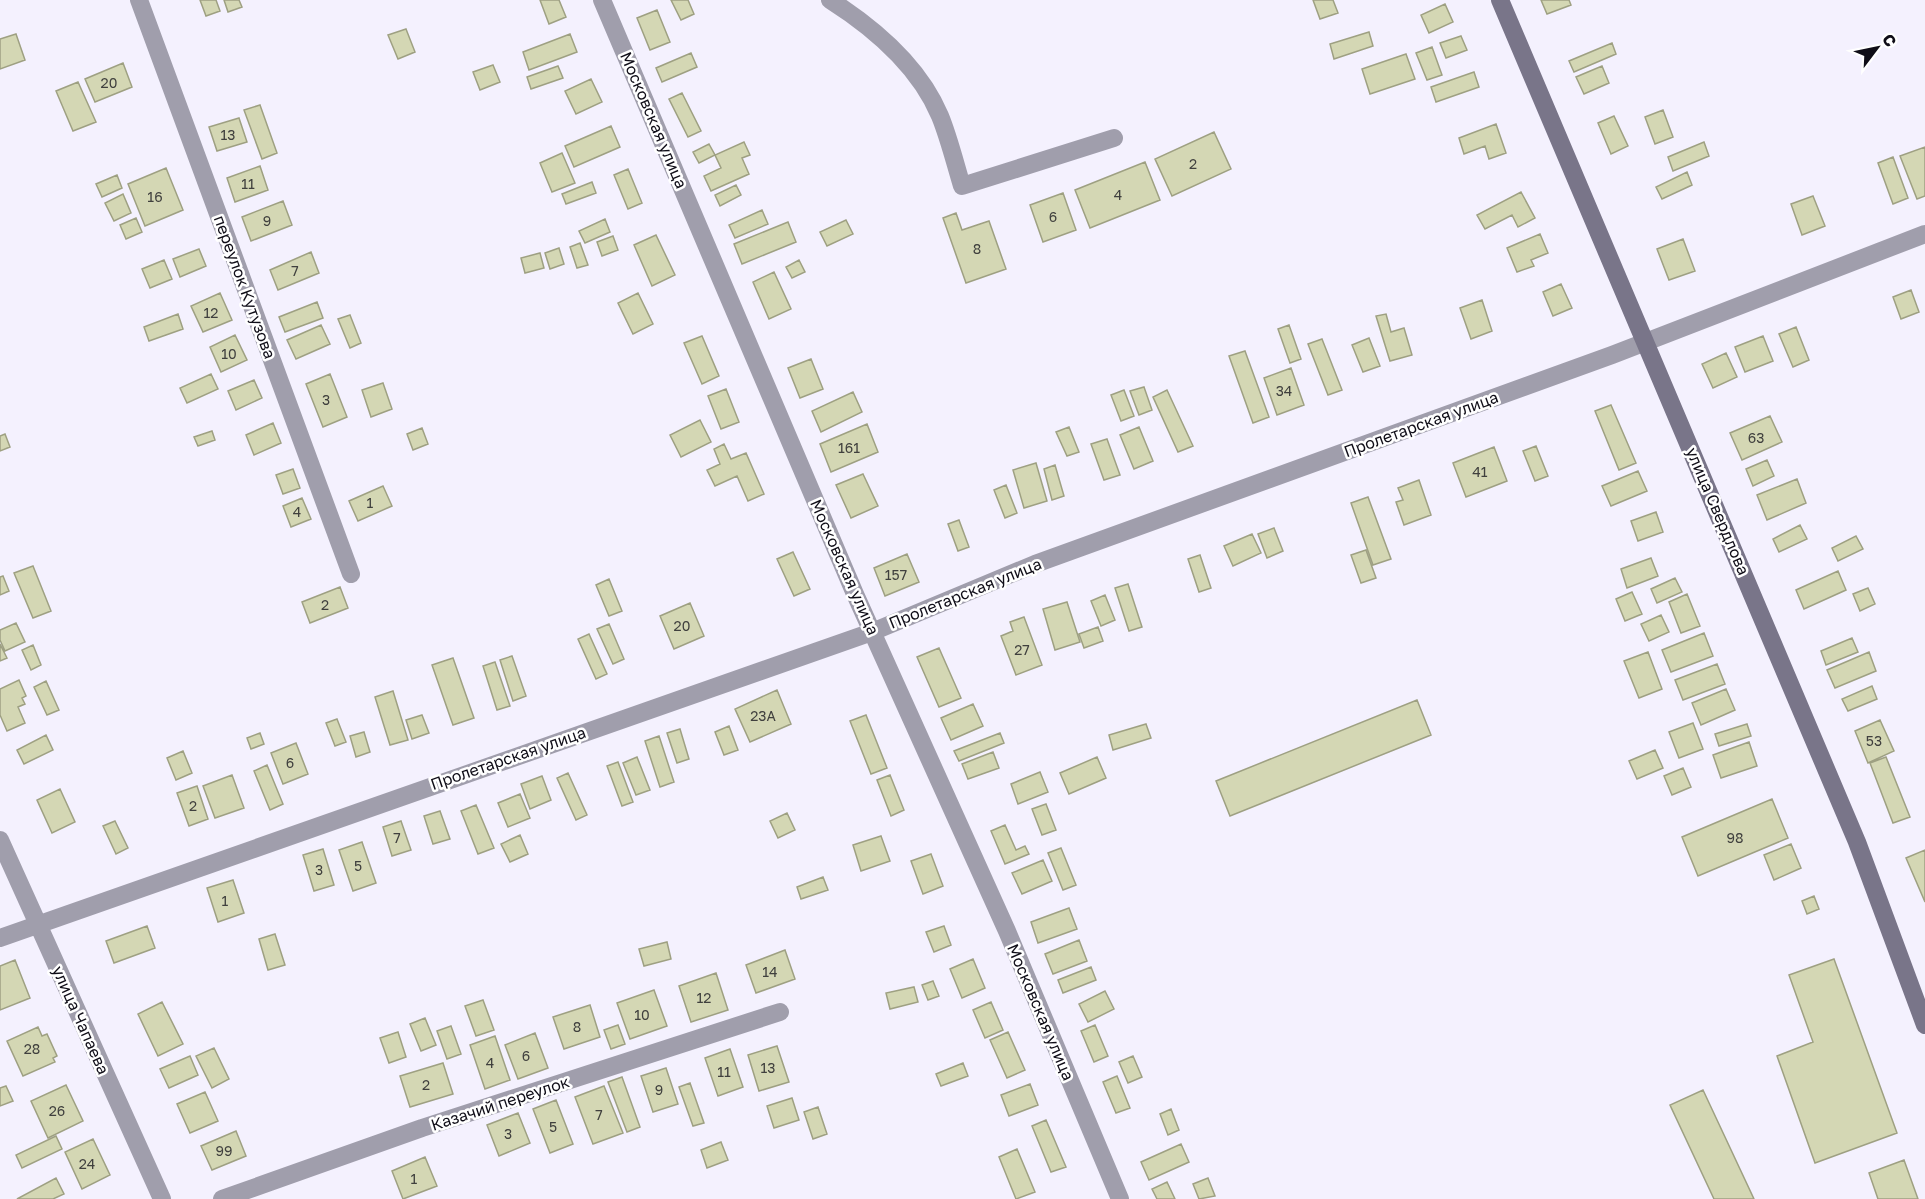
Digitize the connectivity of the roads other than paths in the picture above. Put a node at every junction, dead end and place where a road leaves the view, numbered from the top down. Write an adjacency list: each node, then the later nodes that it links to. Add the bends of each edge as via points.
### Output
1 (139, 0): 8 (street, переулок Кутузова)
2 (602, 0): 9 (street, Московская улица)
3 (830, 0): 5 (street, via 864,23 914,72 939,115 962,186)
4 (1500, 0): 7 (street, улица Свердлова)
5 (1114, 138)
6 (1925, 234): 7 (street, Пролетарская улица)
7 (1645, 342): 9 (street, Пролетарская улица, via 1045,560); 14 (street, улица Свердлова, via 1857,842)
8 (351, 574)
9 (872, 632): 11 (street, Пролетарская улица); 17 (street, Московская улица, via 1007,931)
10 (0, 840): 11 (street, улица Чапаева)
11 (38, 922): 12 (street, Пролетарская улица); 15 (street, улица Чапаева)
12 (0, 938)
13 (780, 1012): 16 (street, Казачий переулок, via 422,1128)
14 (1925, 1025)
15 (162, 1199)
16 (222, 1199)
17 (1120, 1199)

